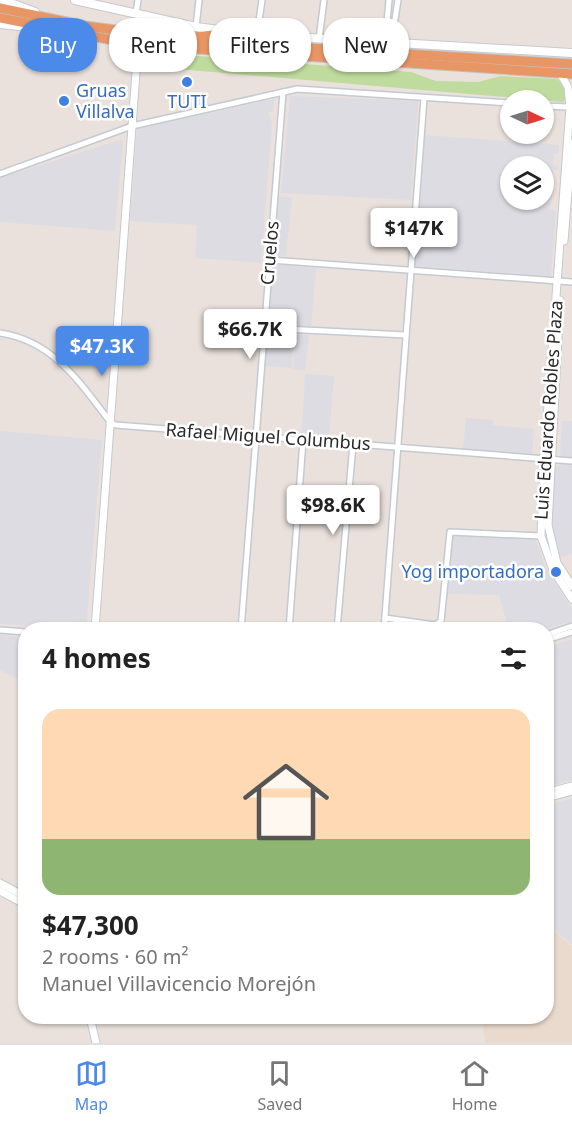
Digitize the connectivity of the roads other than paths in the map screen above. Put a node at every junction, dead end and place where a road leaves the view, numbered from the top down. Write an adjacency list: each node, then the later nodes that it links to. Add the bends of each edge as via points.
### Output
1 (2, 0): 13 (main road)
2 (76, 0): 10 (main road)
3 (138, 0): 10 (street)
4 (199, 0): 15 (street)
5 (262, 0): 16 (street)
6 (324, 0): 23 (street)
7 (389, 0): 17 (street)
8 (398, 0): 18 (street)
9 (0, 8): 12 (highway)
10 (136, 13): 14 (main road)
11 (0, 18): 19 (highway)
12 (45, 18)
13 (51, 18)
14 (157, 18)
15 (197, 18)
16 (259, 18)
17 (389, 18)
18 (394, 18)
19 (18, 22)
20 (0, 24): 21 (main road)
21 (18, 25)
22 (311, 38): 23 (main road)
23 (319, 39): 24 (main road)
24 (323, 39)
25 (197, 40): 29 (highway)
26 (409, 44): 28 (main road)
27 (197, 49): 31 (highway)
28 (572, 53)
29 (572, 64)
30 (136, 72): 38 (street)
31 (560, 73): 32 (highway); 37 (street, Luis Eduardo Robles Plaza, via 568,87)
32 (572, 74)
33 (283, 92): 34 (street, via 297,89); 38 (street); 41 (street, Cruelos)
34 (424, 98): 35 (street); 42 (street)
35 (500, 102)
36 (554, 106): 37 (street)
37 (570, 107): 43 (street, Luis Eduardo Robles Plaza)
38 (132, 126): 40 (street); 48 (street)
39 (572, 143): 43 (street, Luis Eduardo Robles Plaza)
40 (0, 174)
41 (270, 260): 42 (street); 45 (street, Cruelos)
42 (411, 270): 43 (street); 47 (street)
43 (559, 281): 44 (street); 53 (street, Luis Eduardo Robles Plaza)
44 (572, 282)
45 (264, 328): 47 (street); 49 (street, Cruelos)
46 (0, 333): 48 (street, via 38,345 67,366)
47 (406, 336): 52 (street)
48 (111, 423): 49 (street, Rafael Miguel Columbus); 59 (street)
49 (256, 437): 50 (street, Rafael Miguel Columbus); 60 (street, Cruelos)
50 (303, 440): 51 (street, Rafael Miguel Columbus); 61 (street)
51 (353, 444): 52 (street, Rafael Miguel Columbus); 62 (street)
52 (398, 447): 53 (street, Rafael Miguel Columbus); 58 (street)
53 (548, 459): 54 (street, Rafael Miguel Columbus); 55 (street, Luis Eduardo Robles Plaza); 56 (street, Luis Eduardo Robles Plaza, via 549,536 557,563)
54 (572, 461)
55 (541, 536): 57 (street, Luis Eduardo Robles Plaza, via 553,570); 65 (street, via 450,532)
56 (572, 586)
57 (572, 599)
58 (385, 618): 63 (street); 64 (street)
59 (96, 622)
60 (242, 622)
61 (290, 622)
62 (338, 622)
63 (385, 622)
64 (414, 622)
65 (440, 622)
66 (572, 626): 69 (street)
67 (0, 630): 68 (street)
68 (18, 631)
69 (554, 632)
70 (572, 632): 71 (street)
71 (554, 638)
72 (572, 786): 73 (street)
73 (554, 790)
74 (572, 791): 75 (street)
75 (554, 796)
76 (0, 883): 78 (street)
77 (0, 891): 79 (street)
78 (18, 893)
79 (18, 901)
80 (92, 1024): 81 (street)
81 (96, 1043)

